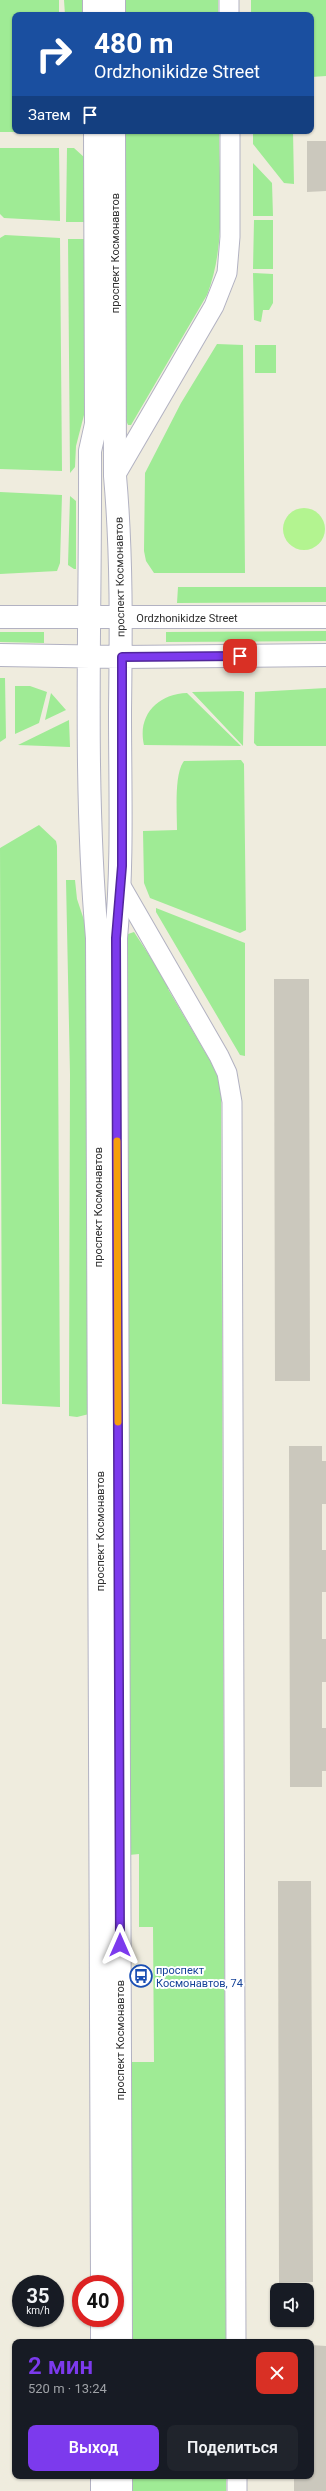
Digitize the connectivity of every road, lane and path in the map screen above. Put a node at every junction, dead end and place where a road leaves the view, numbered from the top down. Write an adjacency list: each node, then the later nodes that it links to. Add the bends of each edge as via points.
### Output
1 (94, 0): 4 (street)
2 (114, 0): 5 (street)
3 (229, 0): 6 (street)
4 (94, 12)
5 (114, 12)
6 (229, 12)
7 (95, 134): 13 (street, проспект Космонавтов, via 96,424 90,451)
8 (114, 134): 10 (street, проспект Космонавтов)
9 (230, 134): 10 (street, via 230,237 225,280 214,306)
10 (116, 476): 14 (street, проспект Космонавтов)
11 (326, 617): 14 (street, Ordzhonikidze Street)
12 (0, 618): 13 (street, Ordzhonikidze Street)
13 (90, 618): 14 (street, Ordzhonikidze Street); 17 (street, проспект Космонавтов)
14 (122, 618): 18 (street, проспект Космонавтов)
15 (0, 655): 17 (street)
16 (326, 655): 18 (street)
17 (90, 657): 18 (street); 20 (street, проспект Космонавтов, via 90,781 93,886 98,938)
18 (122, 657): 19 (street, проспект Космонавтов)
19 (121, 886): 23 (street, проспект Космонавтов, via 116,938); 24 (street, via 227,1073 232,1102)
20 (102, 2275)
21 (102, 2327): 22 (street)
22 (102, 2339)
23 (121, 2339)
24 (236, 2339)
25 (102, 2479): 28 (street)
26 (121, 2479): 29 (street)
27 (237, 2479): 30 (street)
28 (102, 2491)
29 (121, 2491)
30 (237, 2491)

